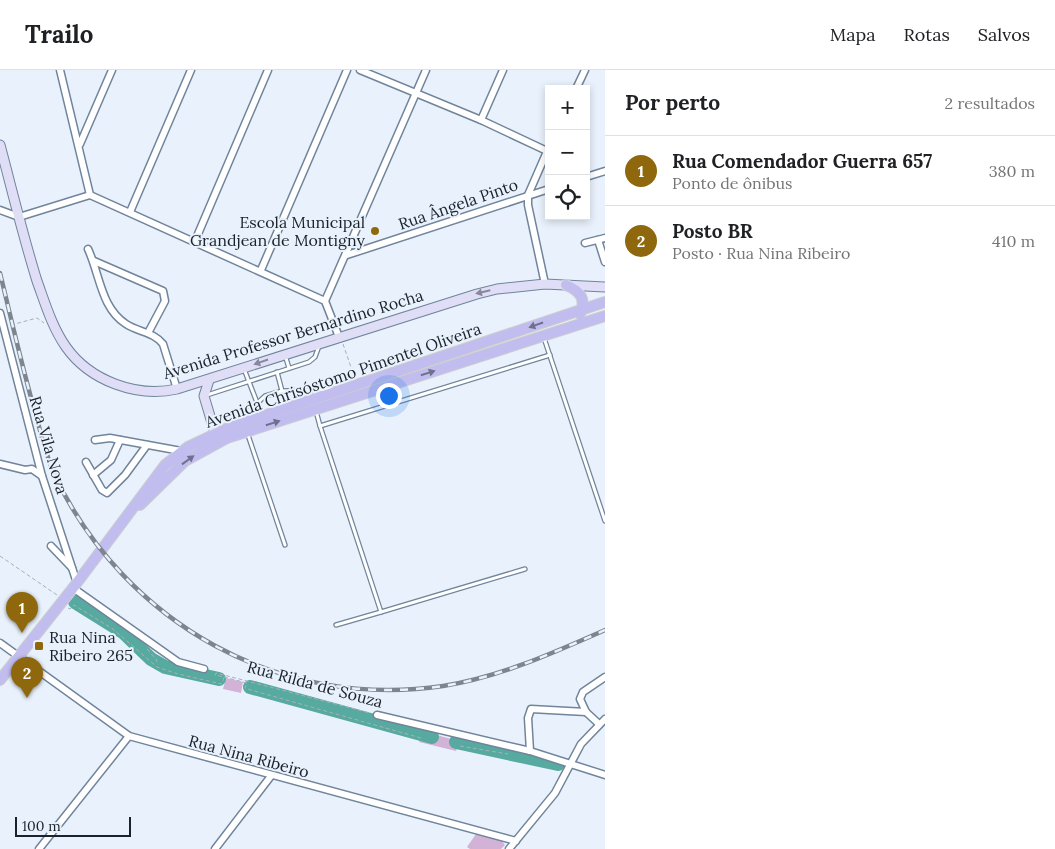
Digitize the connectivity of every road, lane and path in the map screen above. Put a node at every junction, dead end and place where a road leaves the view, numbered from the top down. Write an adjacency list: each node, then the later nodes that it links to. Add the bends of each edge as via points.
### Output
1 (60, 70): 14 (street)
2 (112, 70): 14 (street)
3 (191, 70): 23 (street)
4 (268, 70): 26 (street)
5 (347, 70): 32 (street)
6 (360, 70): 11 (street)
7 (426, 70): 11 (street)
8 (503, 70): 12 (street)
9 (585, 70): 10 (street)
10 (578, 85)
11 (416, 93): 12 (street); 29 (street)
12 (481, 120): 15 (street)
13 (0, 144): 24 (main road, Avenida Professor Bernardino Rocha)
14 (80, 145): 20 (street)
15 (545, 148)
16 (545, 156): 21 (street)
17 (605, 171): 18 (street)
18 (590, 176)
19 (545, 190): 21 (street, Rua Ângela Pinto)
20 (90, 195): 23 (street); 24 (street)
21 (528, 195): 29 (street, Rua Ângela Pinto); 33 (street)
22 (0, 210): 24 (street)
23 (130, 212): 26 (street)
24 (18, 218): 41 (main road, Avenida Professor Bernardino Rocha)
25 (602, 239): 27 (street); 31 (street)
26 (196, 241): 32 (street)
27 (585, 243)
28 (88, 250): 30 (street)
29 (347, 255): 36 (street)
30 (94, 261): 43 (street, via 111,311 127,325); 43 (street, via 163,291 165,301)
31 (605, 262)
32 (261, 270): 36 (street)
33 (544, 284): 34 (main road, Avenida Professor Bernardino Rocha); 45 (main road, Avenida Professor Bernardino Rocha, one-way to 45, via 476,294)
34 (566, 285): 35 (main road, Avenida Professor Bernardino Rocha); 38 (main road, via 579,291)
35 (605, 287)
36 (325, 301): 45 (street)
37 (605, 302): 38 (main road, Avenida Chrisóstomo Pimentel Oliveira)
38 (582, 309): 44 (main road, via 576,320); 54 (main road, Avenida Chrisóstomo Pimentel Oliveira, one-way to 54)
39 (0, 313): 42 (street, Rua Vila Nova)
40 (604, 318): 44 (main road, Avenida Chrisóstomo Pimentel Oliveira)
41 (52, 323): 42 (path, via 42,323 37,318); 56 (main road, Avenida Professor Bernardino Rocha, via 75,358 100,377 129,388 158,392)
42 (3, 327): 74 (street, Rua Vila Nova)
43 (148, 334): 56 (street, via 159,338 163,344)
44 (548, 334): 48 (lane); 61 (main road, Avenida Chrisóstomo Pimentel Oliveira, one-way to 44)
45 (340, 337): 46 (main road, Avenida Professor Bernardino Rocha); 54 (path)
46 (320, 343): 47 (main road, Avenida Professor Bernardino Rocha); 50 (lane, via 315,357 309,362)
47 (284, 354): 49 (main road, Avenida Professor Bernardino Rocha, one-way to 49); 50 (lane)
48 (550, 355): 63 (lane); 76 (lane)
49 (244, 368): 52 (main road, Avenida Professor Bernardino Rocha); 53 (lane)
50 (289, 368): 51 (lane)
51 (277, 372): 53 (lane); 57 (lane)
52 (209, 380): 55 (main road, Avenida Professor Bernardino Rocha); 59 (main road)
53 (248, 381): 59 (lane); 60 (lane)
54 (357, 385): 58 (main road, Avenida Chrisóstomo Pimentel Oliveira)
55 (188, 386): 56 (main road, Avenida Professor Bernardino Rocha); 59 (main road)
56 (178, 389)
57 (282, 390): 58 (lane, via 329,389); 60 (lane, via 266,396)
58 (337, 392): 62 (main road, Avenida Chrisóstomo Pimentel Oliveira)
59 (204, 396): 65 (main road)
60 (258, 405): 62 (lane, via 243,415)
61 (315, 410): 63 (lane); 64 (main road, Avenida Chrisóstomo Pimentel Oliveira, one-way to 61)
62 (236, 425): 65 (main road, Avenida Chrisóstomo Pimentel Oliveira)
63 (320, 426): 83 (lane)
64 (247, 432): 66 (main road, Avenida Chrisóstomo Pimentel Oliveira); 77 (lane)
65 (215, 433): 66 (main road); 70 (main road, Avenida Chrisóstomo Pimentel Oliveira)
66 (227, 438): 75 (main road, Avenida Chrisóstomo Pimentel Oliveira, one-way to 66, via 185,461)
67 (95, 440): 68 (street)
68 (120, 440): 69 (street); 73 (street, via 111,460)
69 (147, 445): 70 (street); 73 (street, via 125,476 107,493)
70 (181, 451): 75 (main road, Avenida Chrisóstomo Pimentel Oliveira, via 157,475)
71 (86, 462): 73 (street)
72 (0, 464): 74 (street, via 32,469)
73 (93, 475)
74 (42, 476): 81 (street, Rua Vila Nova)
75 (129, 514): 82 (main road)
76 (605, 521)
77 (285, 545)
78 (50, 546): 81 (street)
79 (0, 556): 82 (path)
80 (525, 568): 83 (lane)
81 (73, 569): 82 (street, Rua Vila Nova)
82 (69, 593): 86 (main road); 88 (path, Rua Rilda de Souza, via 70,609 74,605 113,630); 89 (street, via 178,662)
83 (381, 612): 84 (lane)
84 (336, 625)
85 (0, 643): 86 (street, Rua Nina Ribeiro)
86 (18, 657): 92 (main road); 97 (street, Rua Nina Ribeiro)
87 (157, 660): 88 (path)
88 (154, 665): 90 (path, Rua Rilda de Souza, via 222,684)
89 (204, 669)
90 (224, 676): 94 (path, Rua Rilda de Souza, via 216,673); 98 (path, via 247,683 245,688 251,690)
91 (605, 677): 93 (street, via 581,695)
92 (0, 680)
93 (586, 712): 96 (street); 100 (street, via 531,709 528,718)
94 (377, 715): 100 (street, Rua Rilda de Souza)
95 (605, 719): 96 (street)
96 (599, 724): 102 (street, via 581,744)
97 (129, 736): 104 (street, Rua Nina Ribeiro); 106 (street)
98 (421, 738)
99 (460, 746): 101 (path)
100 (530, 751): 102 (street, Rua Rilda de Souza)
101 (508, 755)
102 (570, 764): 103 (street, Rua Rilda de Souza); 105 (street, via 555,793)
103 (605, 775)
104 (271, 776): 105 (street, Rua Nina Ribeiro); 107 (street)
105 (516, 841): 108 (street)
106 (39, 849)
107 (215, 849)
108 (509, 849)

